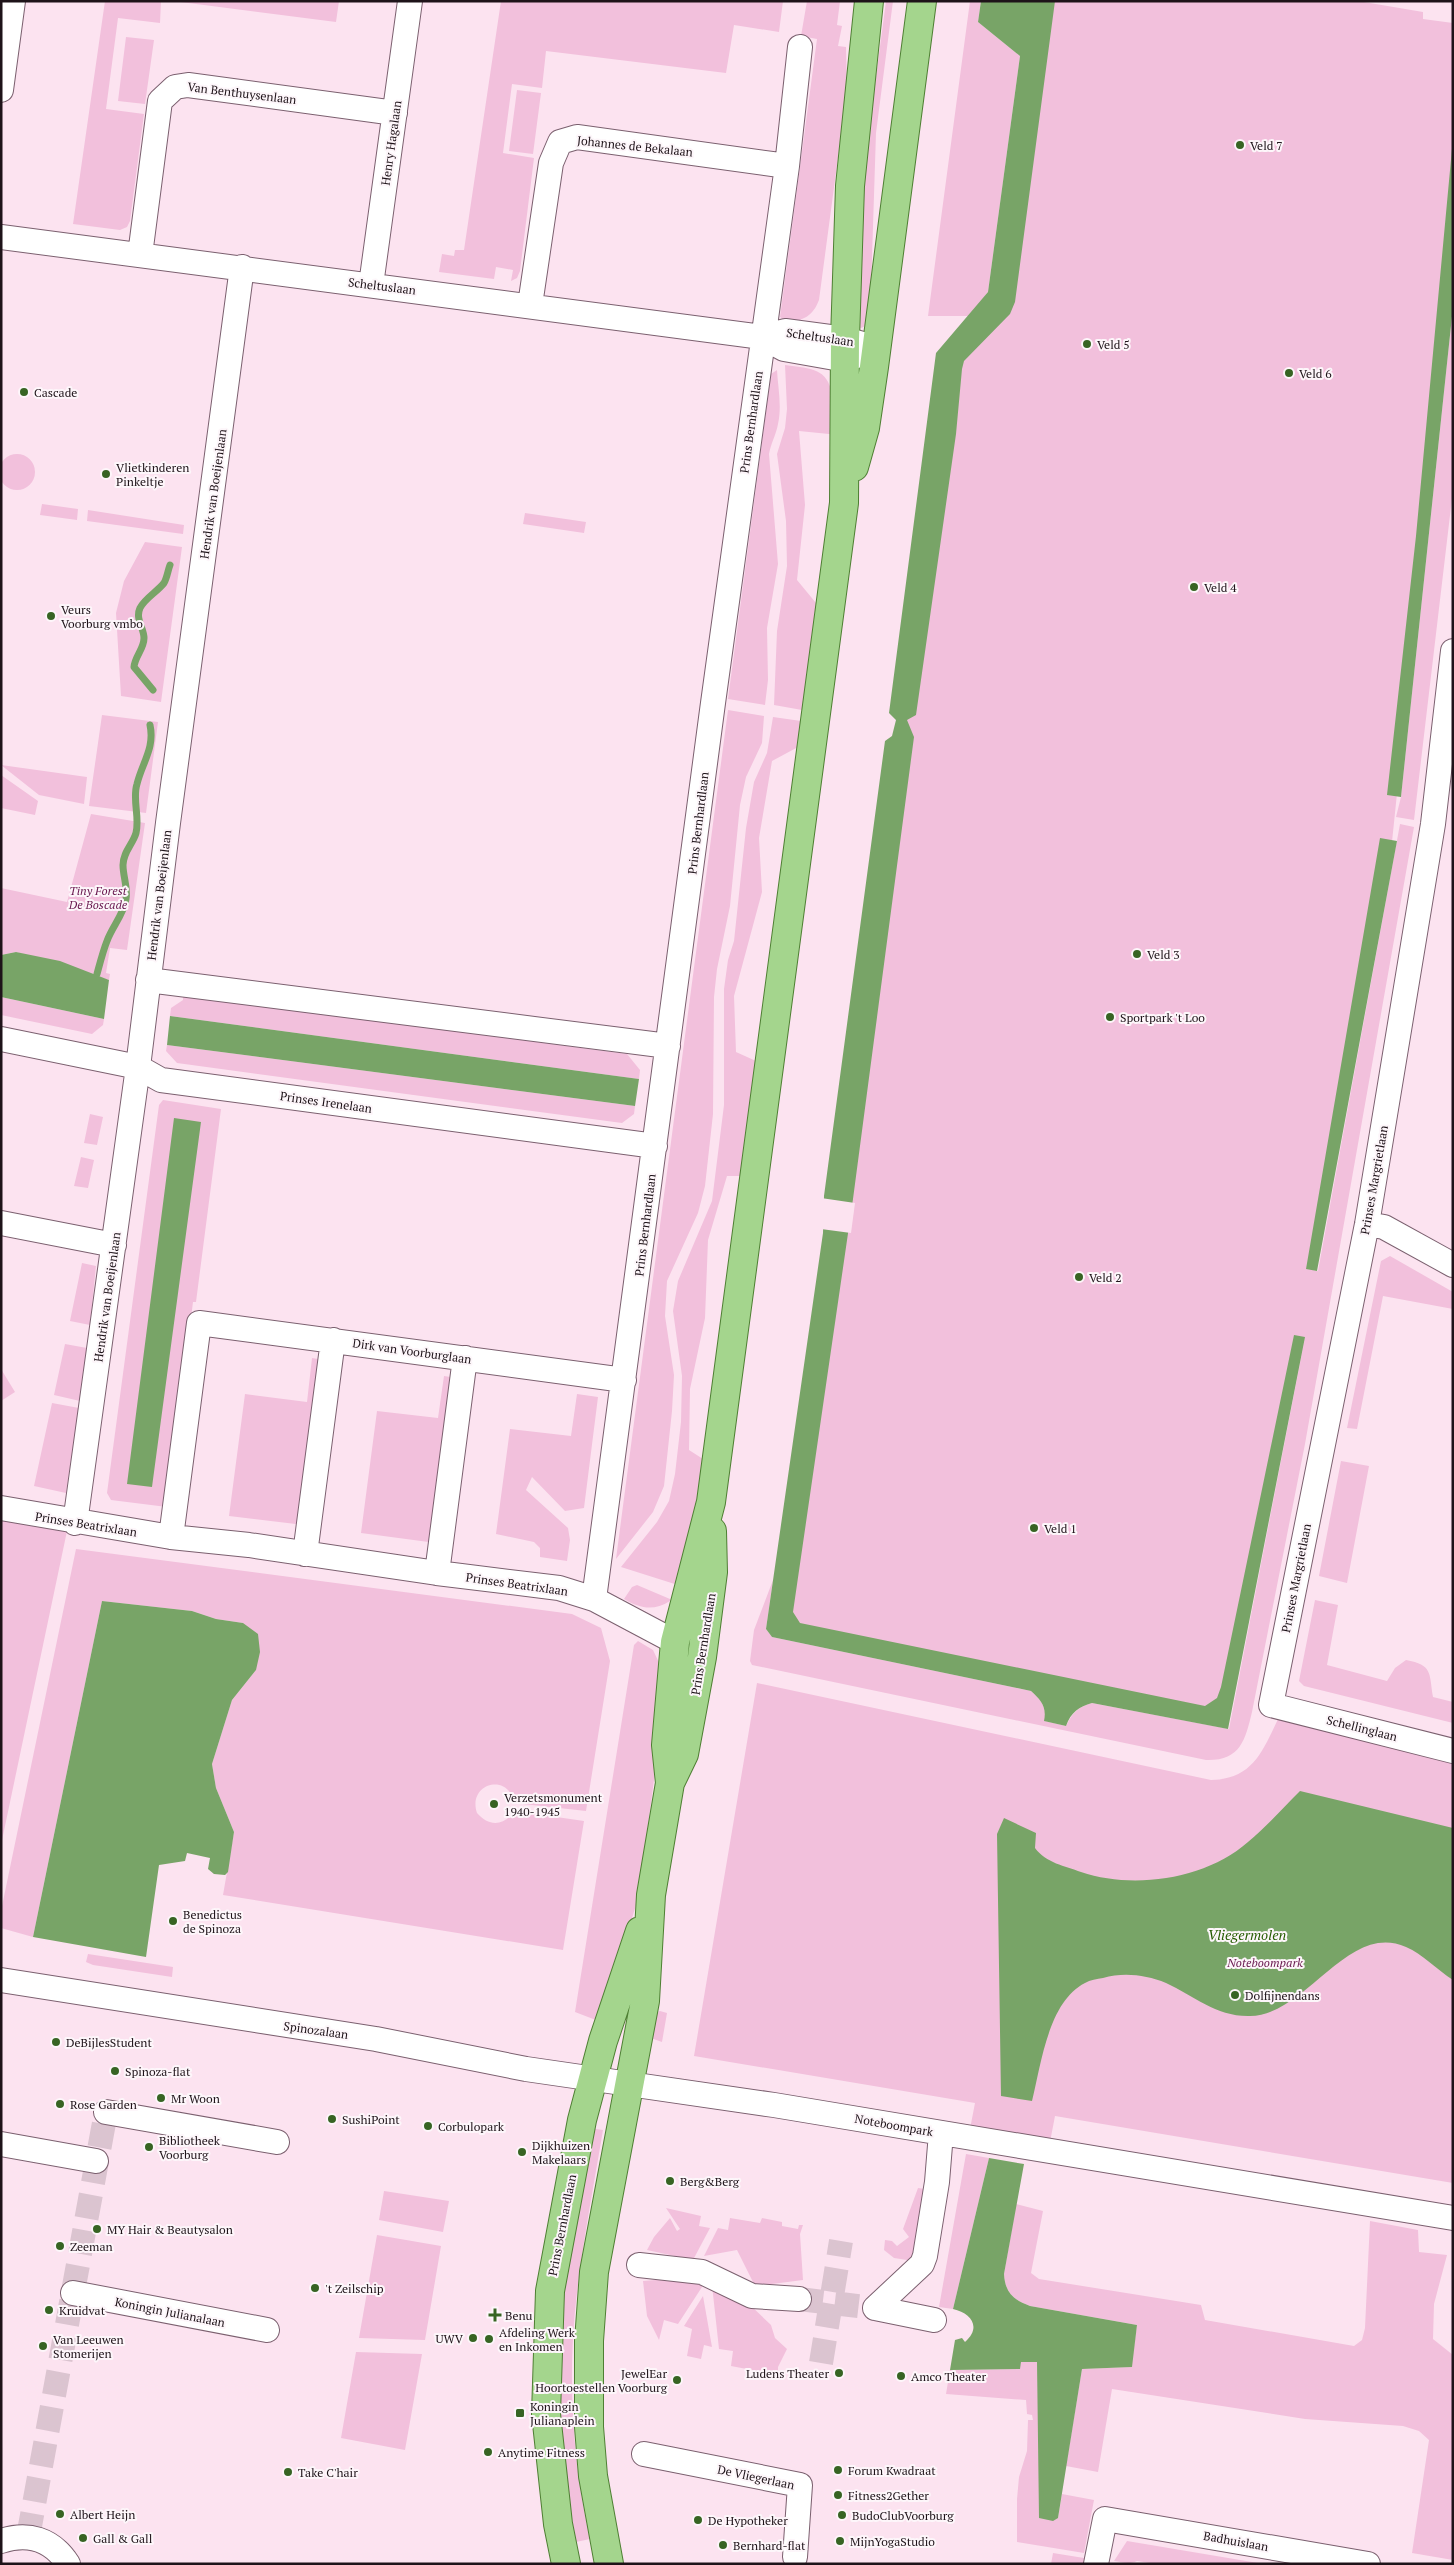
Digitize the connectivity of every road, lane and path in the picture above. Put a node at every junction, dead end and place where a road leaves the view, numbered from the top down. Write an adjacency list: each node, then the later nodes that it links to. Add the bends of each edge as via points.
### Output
1 (13, 1): 6 (street)
2 (410, 1): 8 (street, Henry Hagalaan)
3 (869, 1): 17 (main road, Prins Bernhardlaan, via 850,186)
4 (922, 1): 16 (main road, Prins Bernhardlaan)
5 (800, 47): 9 (street, Prins Bernhardlaan)
6 (3, 62): 7 (street)
7 (1, 90)
8 (395, 113): 11 (street, Van Benthuysenlaan, via 188,84 175,87 160,101); 13 (street, Henry Hagalaan)
9 (786, 166): 14 (street, Johannes de Bekalaan, via 577,137 560,142 551,163); 15 (street, Prins Bernhardlaan)
10 (1, 237): 11 (street, Scheltuslaan)
11 (140, 255): 12 (street, Scheltuslaan)
12 (242, 267): 13 (street, Scheltuslaan); 21 (street, Hendrik van Boeijenlaan)
13 (371, 285): 14 (street, Scheltuslaan)
14 (530, 305): 15 (street, Scheltuslaan)
15 (762, 337): 17 (street, Scheltuslaan, via 785,331); 23 (street, Prins Bernhardlaan)
16 (877, 348): 17 (street, Scheltuslaan); 18 (main road, Prins Bernhardlaan, via 865,428)
17 (846, 349): 18 (main road, Prins Bernhardlaan)
18 (844, 503): 33 (main road, Prins Bernhardlaan)
19 (1453, 651): 20 (street, Prinses Margrietlaan)
20 (1443, 826): 27 (street, Prinses Margrietlaan)
21 (148, 980): 23 (street); 24 (street, Hendrik van Boeijenlaan)
22 (1, 1039): 24 (street, Prinses Irenelaan)
23 (668, 1046): 25 (street, Prins Bernhardlaan)
24 (138, 1067): 25 (street, Prinses Irenelaan, via 161,1080); 28 (street, Hendrik van Boeijenlaan)
25 (655, 1146): 32 (street, Prins Bernhardlaan)
26 (1, 1224): 28 (street)
27 (1367, 1224): 29 (street, via 1384,1228); 41 (street, Prinses Margrietlaan)
28 (114, 1246): 35 (street, Hendrik van Boeijenlaan)
29 (1453, 1265)
30 (333, 1340): 31 (street, Dirk van Voorburglaan); 36 (street, Dirk van Voorburglaan, via 199,1323); 37 (street)
31 (465, 1358): 32 (street, Dirk van Voorburglaan); 38 (street)
32 (624, 1380): 39 (street, Prins Bernhardlaan)
33 (711, 1502): 40 (main road, Prins Bernhardlaan); 43 (main road, Prins Bernhardlaan, via 713,1572 710,1608 684,1754)
34 (1, 1508): 35 (street, Prinses Beatrixlaan)
35 (75, 1523): 36 (street, Prinses Beatrixlaan)
36 (171, 1537): 37 (street, Prinses Beatrixlaan)
37 (305, 1554): 38 (street, Prinses Beatrixlaan)
38 (437, 1573): 39 (street, Prinses Beatrixlaan, via 559,1588)
39 (594, 1599): 40 (street, Prinses Beatrixlaan)
40 (675, 1642): 43 (main road, Prins Bernhardlaan, via 666,1745)
41 (1271, 1705): 42 (street, Schellinglaan)
42 (1453, 1751)
43 (670, 1783): 44 (main road, Prins Bernhardlaan)
44 (651, 1895): 46 (main road, Prins Bernhardlaan); 47 (main road, Prins Bernhardlaan, via 645,2002)
45 (1, 1980): 46 (street, Spinozalaan, via 376,2039 526,2069)
46 (593, 2078): 47 (street, Spinozalaan); 63 (main road, Prins Bernhardlaan, via 550,2291 546,2414 558,2524)
47 (630, 2084): 49 (street, Noteboompark); 64 (main road, Prins Bernhardlaan, via 618,2132 594,2272 589,2341 589,2427 593,2476)
48 (106, 2112): 50 (street)
49 (941, 2133): 53 (street, Noteboompark); 57 (street, via 937,2182 922,2264 875,2308)
50 (277, 2142)
51 (1, 2144): 52 (street)
52 (96, 2161)
53 (1453, 2218)
54 (639, 2265): 56 (street, via 702,2272 752,2296)
55 (73, 2294): 58 (street, Koningin Julianalaan)
56 (798, 2299)
57 (934, 2320)
58 (267, 2330)
59 (644, 2454): 61 (street, De Vliegerlaan, via 800,2485)
60 (1, 2541): 62 (street, via 15,2536 32,2537 48,2543)
61 (795, 2557)
62 (68, 2564)
63 (566, 2564)
64 (609, 2564)
65 (1096, 2564): 66 (street, Badhuislaan, via 1105,2519)
66 (1368, 2564)

